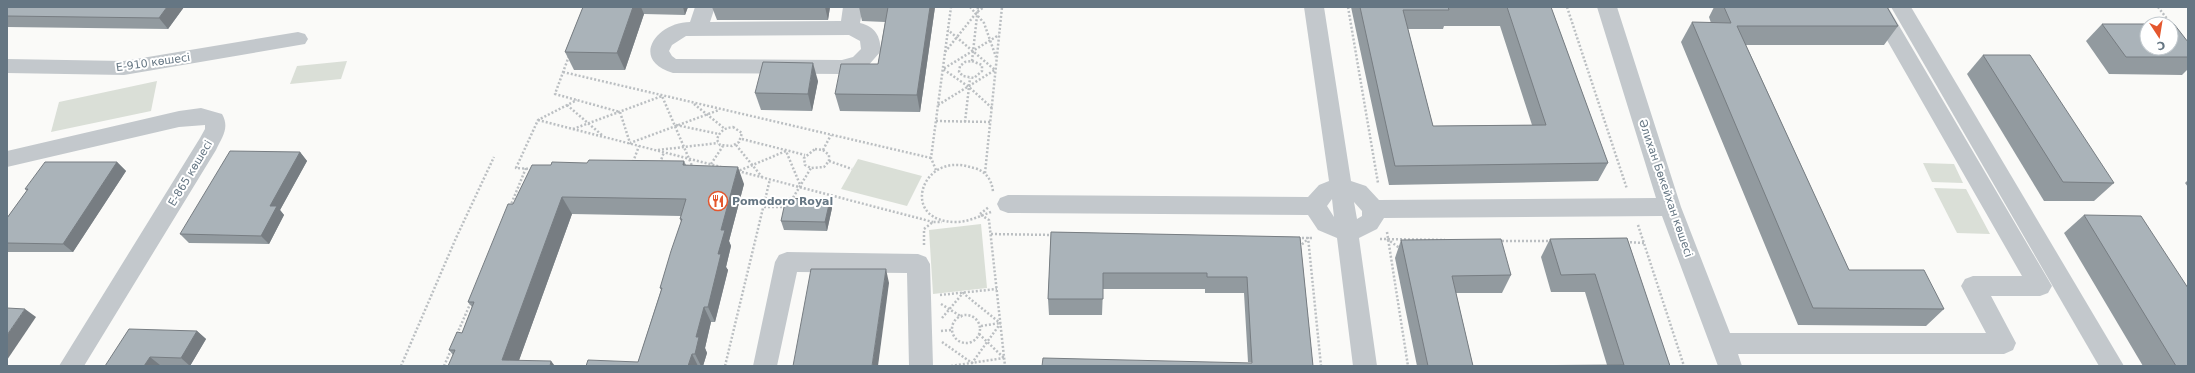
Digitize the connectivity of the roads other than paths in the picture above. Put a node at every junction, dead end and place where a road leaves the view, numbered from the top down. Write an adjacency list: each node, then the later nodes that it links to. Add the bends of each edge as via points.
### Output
1 (705, 7): 8 (street)
2 (853, 7): 7 (street)
3 (1314, 7): 12 (street)
4 (1608, 7): 15 (street, Әлихан Бөкейхан көшесі)
5 (1878, 7): 17 (street, via 2040,286 1973,286 2004,343)
6 (1901, 7): 23 (street)
7 (849, 28): 8 (street); 8 (street, via 865,33 872,44 867,57 847,66 673,66 661,59 660,47 668,36 684,29)
8 (698, 29)
9 (298, 39): 10 (street, Е-910 көшесі, via 124,68)
10 (7, 66)
11 (7, 159): 18 (street, Е-865 көшесі, via 179,119 201,116 215,120 216,129 208,144)
12 (1341, 187): 14 (street, via 1321,194); 16 (street); 16 (street, via 1358,191 1370,202)
13 (997, 201): 14 (street)
14 (1316, 206): 16 (street, via 1317,213 1328,226)
15 (1670, 207): 16 (street); 17 (street, Әлихан Бөкейхан көшесі)
16 (1371, 220): 21 (street)
17 (1722, 344): 22 (street, Әлихан Бөкейхан көшесі)
18 (71, 366)
19 (765, 366): 20 (street, via 787,262 918,264)
20 (921, 366)
21 (1365, 366)
22 (1730, 366)
23 (2112, 366)

